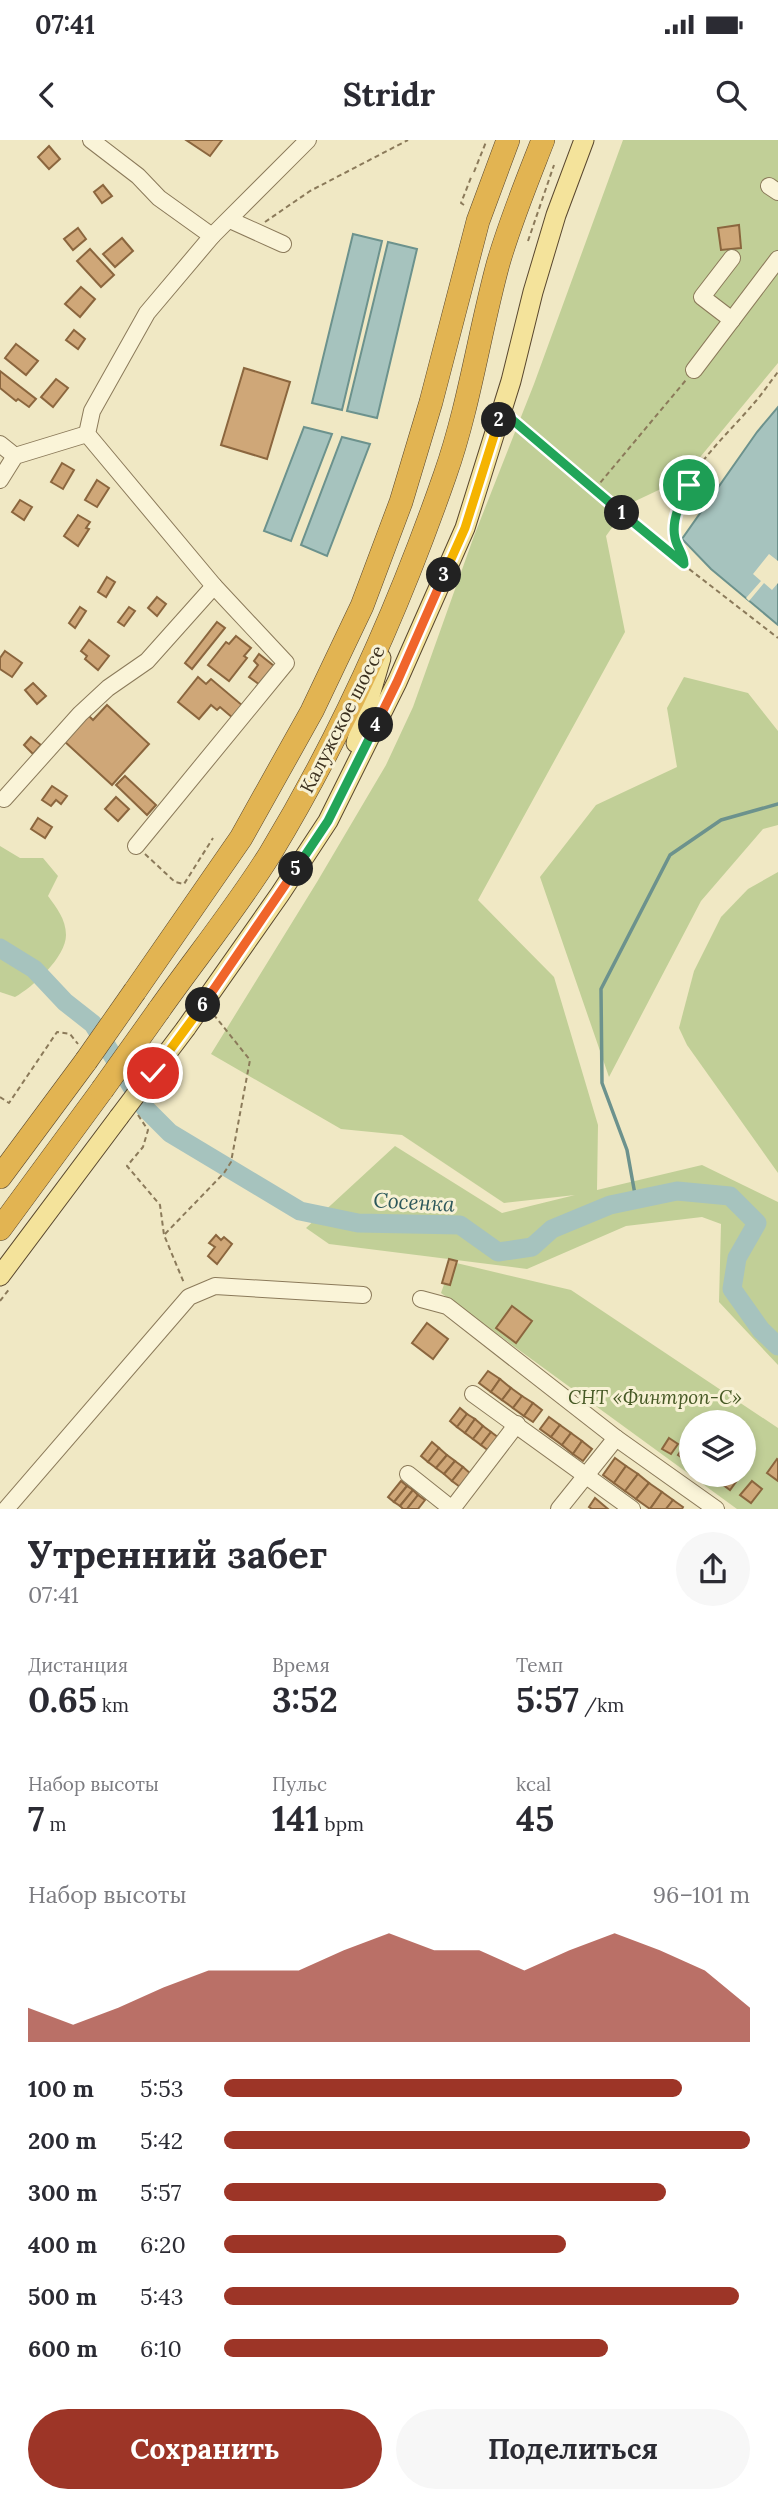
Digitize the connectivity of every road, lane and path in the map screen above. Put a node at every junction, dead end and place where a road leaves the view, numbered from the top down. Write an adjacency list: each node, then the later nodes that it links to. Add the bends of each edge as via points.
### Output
1 (92, 140): 11 (street)
2 (308, 140): 9 (street)
3 (408, 140): 10 (path, via 310,191)
4 (543, 140): 27 (highway, Калужское шоссе, via 498,265 446,472)
5 (584, 140): 19 (main road, via 556,215)
6 (497, 141): 8 (path, via 473,174 461,203); 34 (highway, Калужское шоссе, bridge, via 401,502 362,606 312,711 241,838)
7 (554, 165): 12 (path)
8 (466, 205)
9 (230, 220): 10 (street); 11 (street)
10 (253, 230): 13 (street)
11 (212, 236): 20 (street, via 147,313 92,411)
12 (528, 241)
13 (283, 244)
14 (732, 258): 16 (street, via 702,297)
15 (778, 259): 16 (street)
16 (732, 320): 17 (street)
17 (694, 370): 24 (path)
18 (778, 372): 25 (path, via 702,461 678,505 675,538)
19 (501, 413): 24 (path); 29 (main road, via 465,528 397,682)
20 (87, 434): 22 (street); 26 (street)
21 (0, 444): 22 (street)
22 (15, 456): 23 (street)
23 (0, 480)
24 (595, 490): 25 (path)
25 (684, 564): 28 (path)
26 (214, 586): 30 (street, via 147,661 80,713); 32 (street, via 286,663)
27 (393, 617): 29 (main road); 35 (highway, Калужское шоссе, bridge, via 268,857)
28 (778, 638)
29 (340, 794): 37 (main road, bridge, via 328,821 187,1028)
30 (5, 799)
31 (213, 838): 32 (path, via 184,884 175,882)
32 (136, 846)
33 (213, 1014): 36 (path, via 250,1060 232,1162)
34 (0, 1177)
35 (0, 1229)
36 (164, 1235)
37 (0, 1276)
38 (363, 1295): 45 (street, via 215,1286 189,1297)
39 (421, 1298): 42 (street, via 447,1306)
40 (473, 1394): 41 (street)
41 (517, 1424): 44 (street); 46 (street)
42 (616, 1438): 44 (street); 49 (street)
43 (408, 1474): 46 (street)
44 (586, 1475): 47 (street); 48 (street)
45 (6, 1509)
46 (452, 1509)
47 (559, 1509)
48 (632, 1509)
49 (716, 1509)

